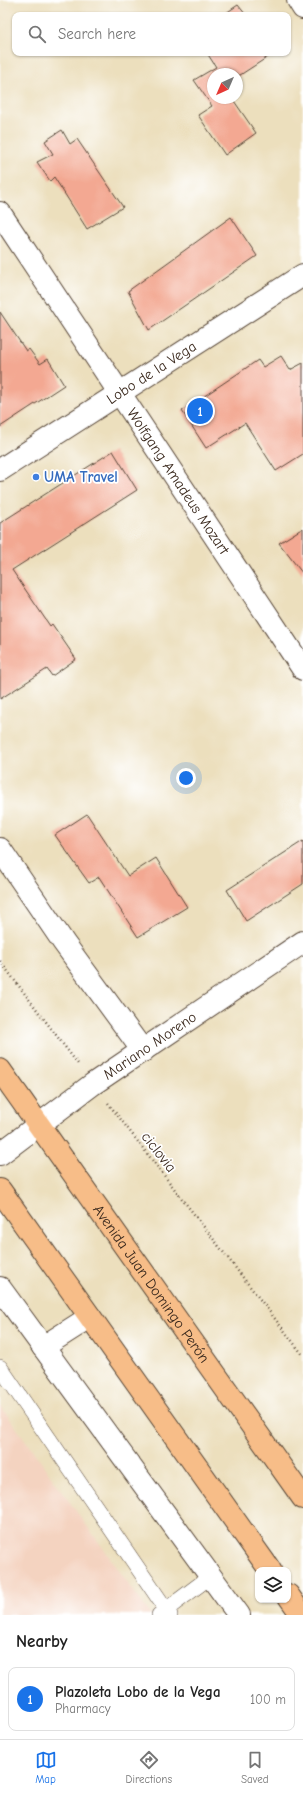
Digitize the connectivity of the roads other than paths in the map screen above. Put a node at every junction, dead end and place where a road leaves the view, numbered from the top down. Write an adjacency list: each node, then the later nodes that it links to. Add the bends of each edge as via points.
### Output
1 (298, 0): 2 (street)
2 (303, 8)
3 (0, 213): 5 (street, Wolfgang Amadeus Mozart)
4 (303, 275): 5 (street, Lobo de la Vega)
5 (121, 393): 6 (street, Lobo de la Vega); 7 (street, Wolfgang Amadeus Mozart)
6 (0, 470)
7 (303, 669)
8 (0, 849): 10 (street)
9 (303, 942): 10 (street, Mariano Moreno)
10 (142, 1051): 12 (street, Mariano Moreno)
11 (0, 1070): 12 (main road, Avenida Juan Domingo Perón)
12 (39, 1125): 13 (street, Mariano Moreno); 19 (main road, Avenida Juan Domingo Perón)
13 (0, 1154)
14 (0, 1190): 16 (main road)
15 (0, 1288): 17 (street)
16 (90, 1317): 17 (street); 20 (main road)
17 (43, 1347): 21 (street)
18 (0, 1367): 24 (lane)
19 (303, 1498)
20 (268, 1567)
21 (211, 1576): 23 (street); 24 (lane)
22 (291, 1600): 25 (main road)
23 (232, 1612)
24 (165, 1613)
25 (302, 1615)

